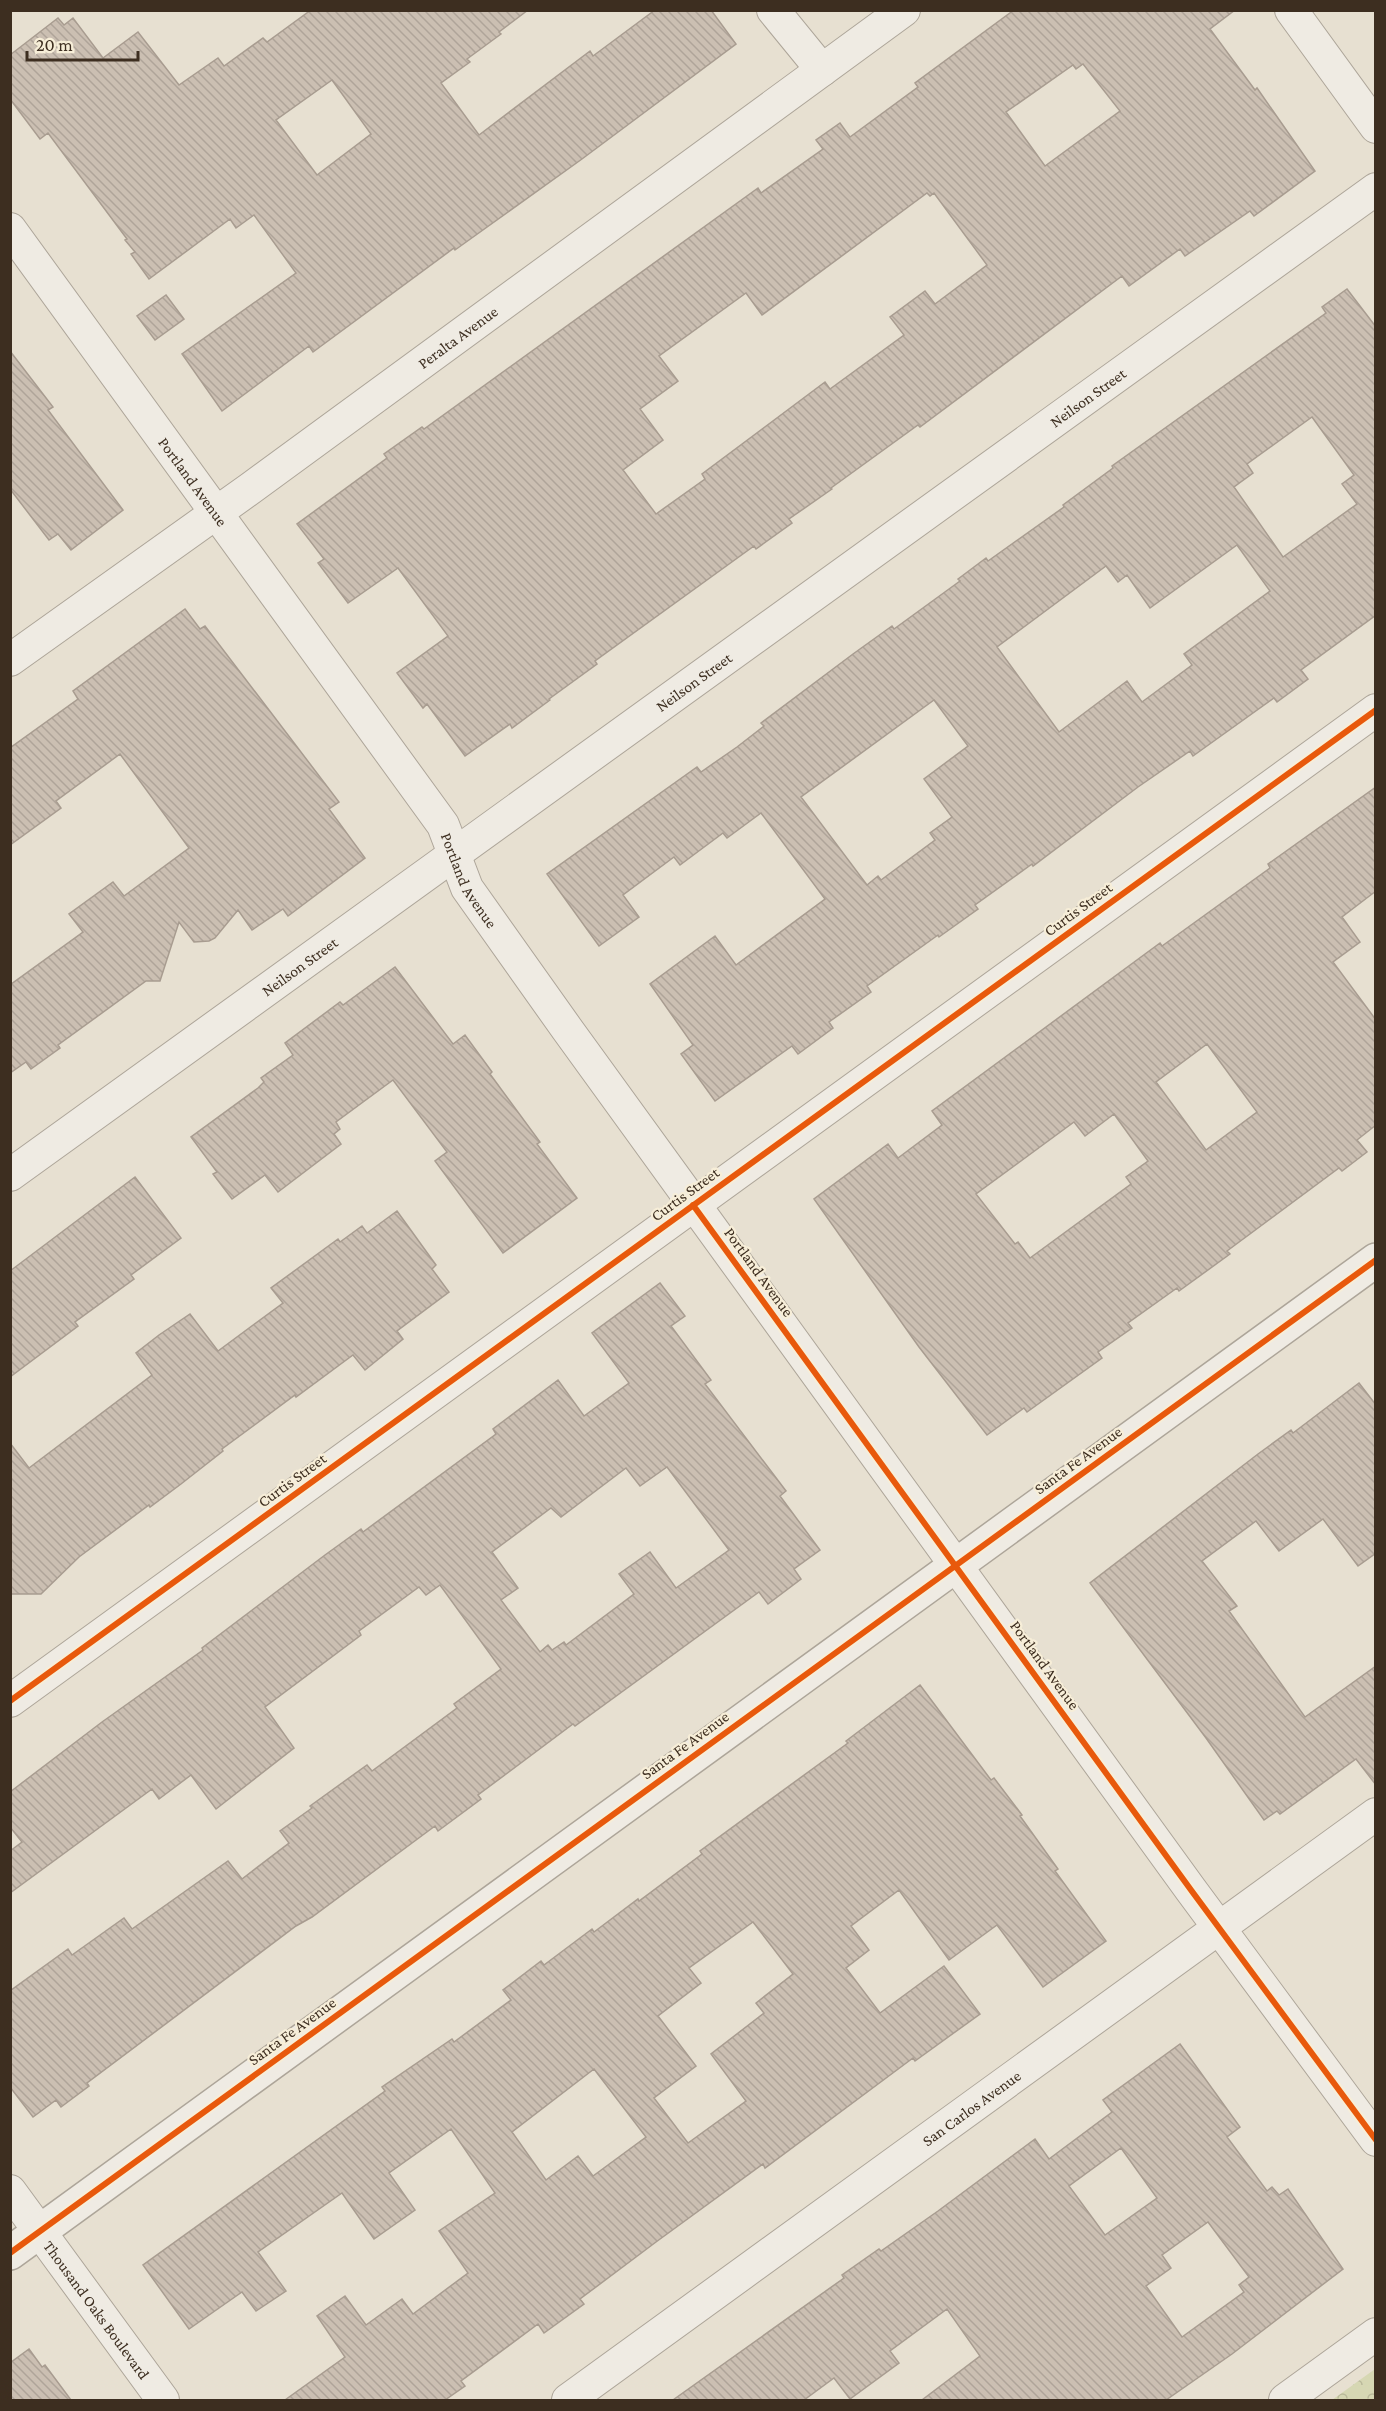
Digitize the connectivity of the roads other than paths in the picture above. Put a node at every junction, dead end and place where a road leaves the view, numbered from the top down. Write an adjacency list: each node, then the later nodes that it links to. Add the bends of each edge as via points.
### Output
1 (773, 10): 4 (street)
2 (904, 10): 4 (street, Peralta Avenue)
3 (1291, 10): 5 (street)
4 (822, 70): 8 (street, Peralta Avenue)
5 (1376, 128)
6 (1376, 189): 11 (street, Neilson Street)
7 (10, 229): 8 (street, Portland Avenue)
8 (217, 513): 9 (street, Peralta Avenue); 11 (street, Portland Avenue, via 443,825)
9 (10, 660)
10 (1376, 710): 13 (street, Curtis Street)
11 (454, 855): 12 (street, Neilson Street); 13 (street, Portland Avenue, via 466,888)
12 (10, 1175)
13 (693, 1205): 15 (street, Portland Avenue); 16 (street, Curtis Street)
14 (1376, 1260): 15 (street, Santa Fe Avenue)
15 (956, 1565): 18 (street, Portland Avenue); 21 (street, Santa Fe Avenue)
16 (10, 1701)
17 (1376, 1814): 18 (street, San Carlos Avenue)
18 (1219, 1928): 19 (street, Portland Avenue); 25 (street, San Carlos Avenue)
19 (1376, 2140)
20 (10, 2191): 21 (street, Thousand Oaks Boulevard)
21 (40, 2231): 22 (street, Santa Fe Avenue); 24 (street, Thousand Oaks Boulevard)
22 (10, 2253)
23 (1376, 2334): 26 (street)
24 (163, 2400)
25 (568, 2400)
26 (1286, 2400)

